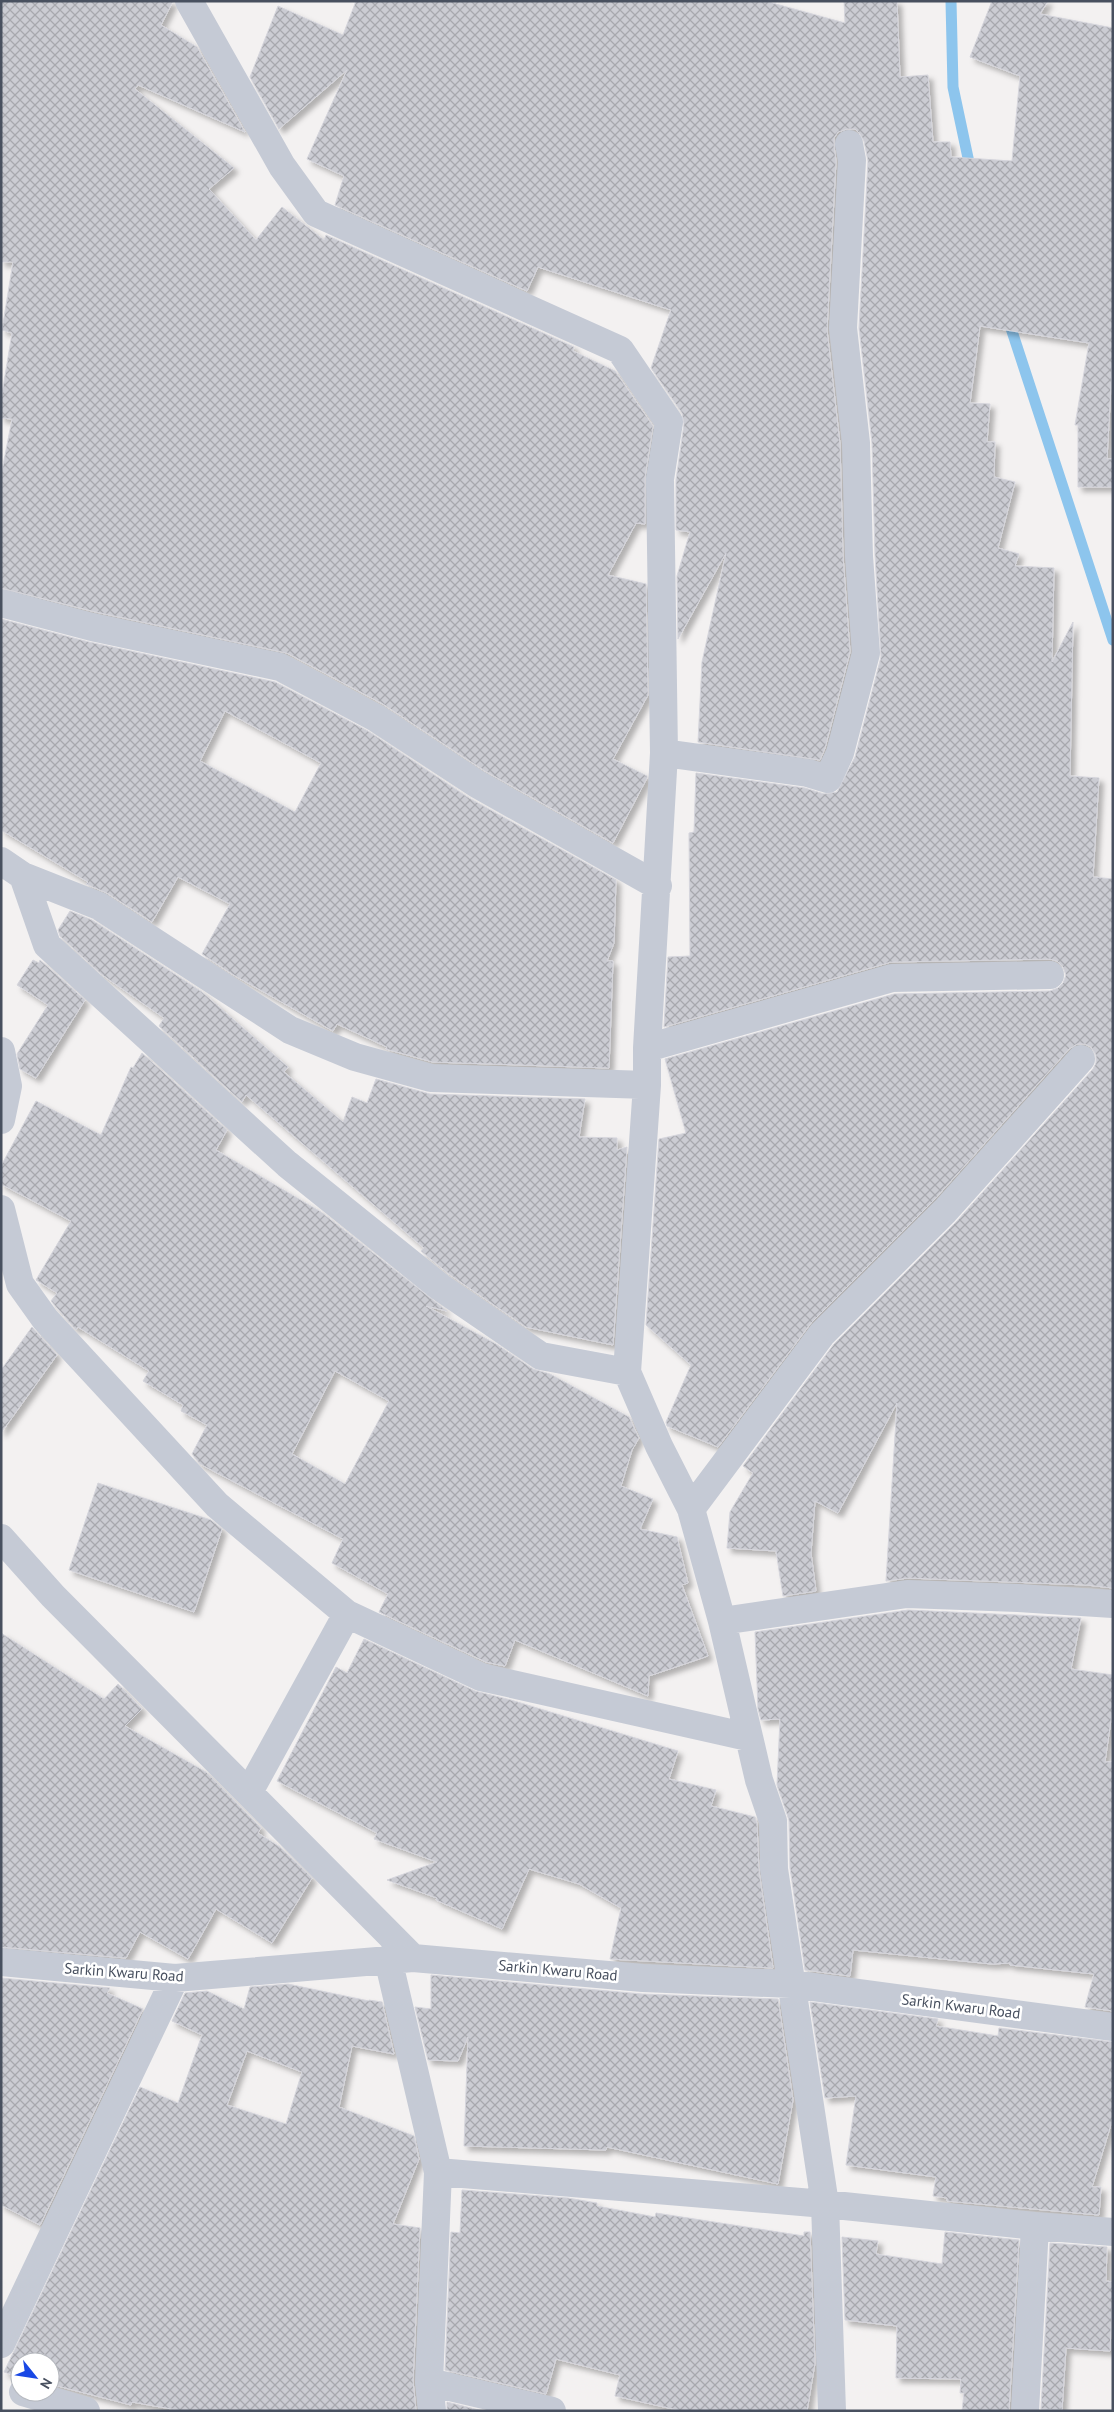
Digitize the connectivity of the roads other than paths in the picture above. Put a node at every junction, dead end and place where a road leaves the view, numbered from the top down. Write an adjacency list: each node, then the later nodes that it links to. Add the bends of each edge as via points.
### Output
1 (189, 1): 4 (street, via 282,166 316,213 620,350 669,422 660,479)
2 (849, 144): 4 (street, via 852,160 843,328 856,443 866,653 840,754 828,779 808,773)
3 (1, 603): 7 (street, via 92,627 280,667 376,718 477,784)
4 (664, 753): 7 (street)
5 (1, 860): 6 (street)
6 (24, 876): 12 (street, via 99,906 290,1030 355,1057 431,1078); 15 (street, via 47,945 287,1164 440,1287 540,1356)
7 (658, 886): 9 (street)
8 (1050, 975): 9 (street, via 892,978)
9 (647, 1048): 12 (street)
10 (1, 1051): 13 (street, via 8,1086)
11 (1082, 1059): 16 (street, via 945,1211 822,1334)
12 (647, 1085): 15 (street)
13 (1, 1120)
14 (2, 1216): 19 (street, via 20,1284 45,1319 217,1505)
15 (627, 1372): 16 (street, via 658,1446)
16 (691, 1510): 20 (street)
17 (1, 1538): 22 (street, via 53,1596)
18 (1113, 1604): 20 (street, via 907,1594)
19 (347, 1614): 21 (street, via 481,1677); 22 (street)
20 (722, 1621): 21 (street)
21 (748, 1737): 26 (street, via 773,1821 774,1869)
22 (249, 1792): 23 (street)
23 (400, 1959): 25 (street, Sarkin Kwaru Road); 26 (street, Sarkin Kwaru Road, via 643,1978); 28 (street)
24 (1, 1962): 25 (street, Sarkin Kwaru Road)
25 (174, 1978): 32 (street)
26 (791, 1984): 27 (street, Sarkin Kwaru Road); 29 (street)
27 (1113, 2027)
28 (438, 2172): 29 (street); 33 (street)
29 (825, 2204): 30 (street); 38 (street)
30 (1034, 2226): 31 (street); 39 (street)
31 (1113, 2232)
32 (1, 2344)
33 (429, 2382): 36 (street); 37 (street)
34 (56, 2402): 35 (street)
35 (86, 2411)
36 (432, 2411)
37 (552, 2411)
38 (832, 2411)
39 (1025, 2411)

